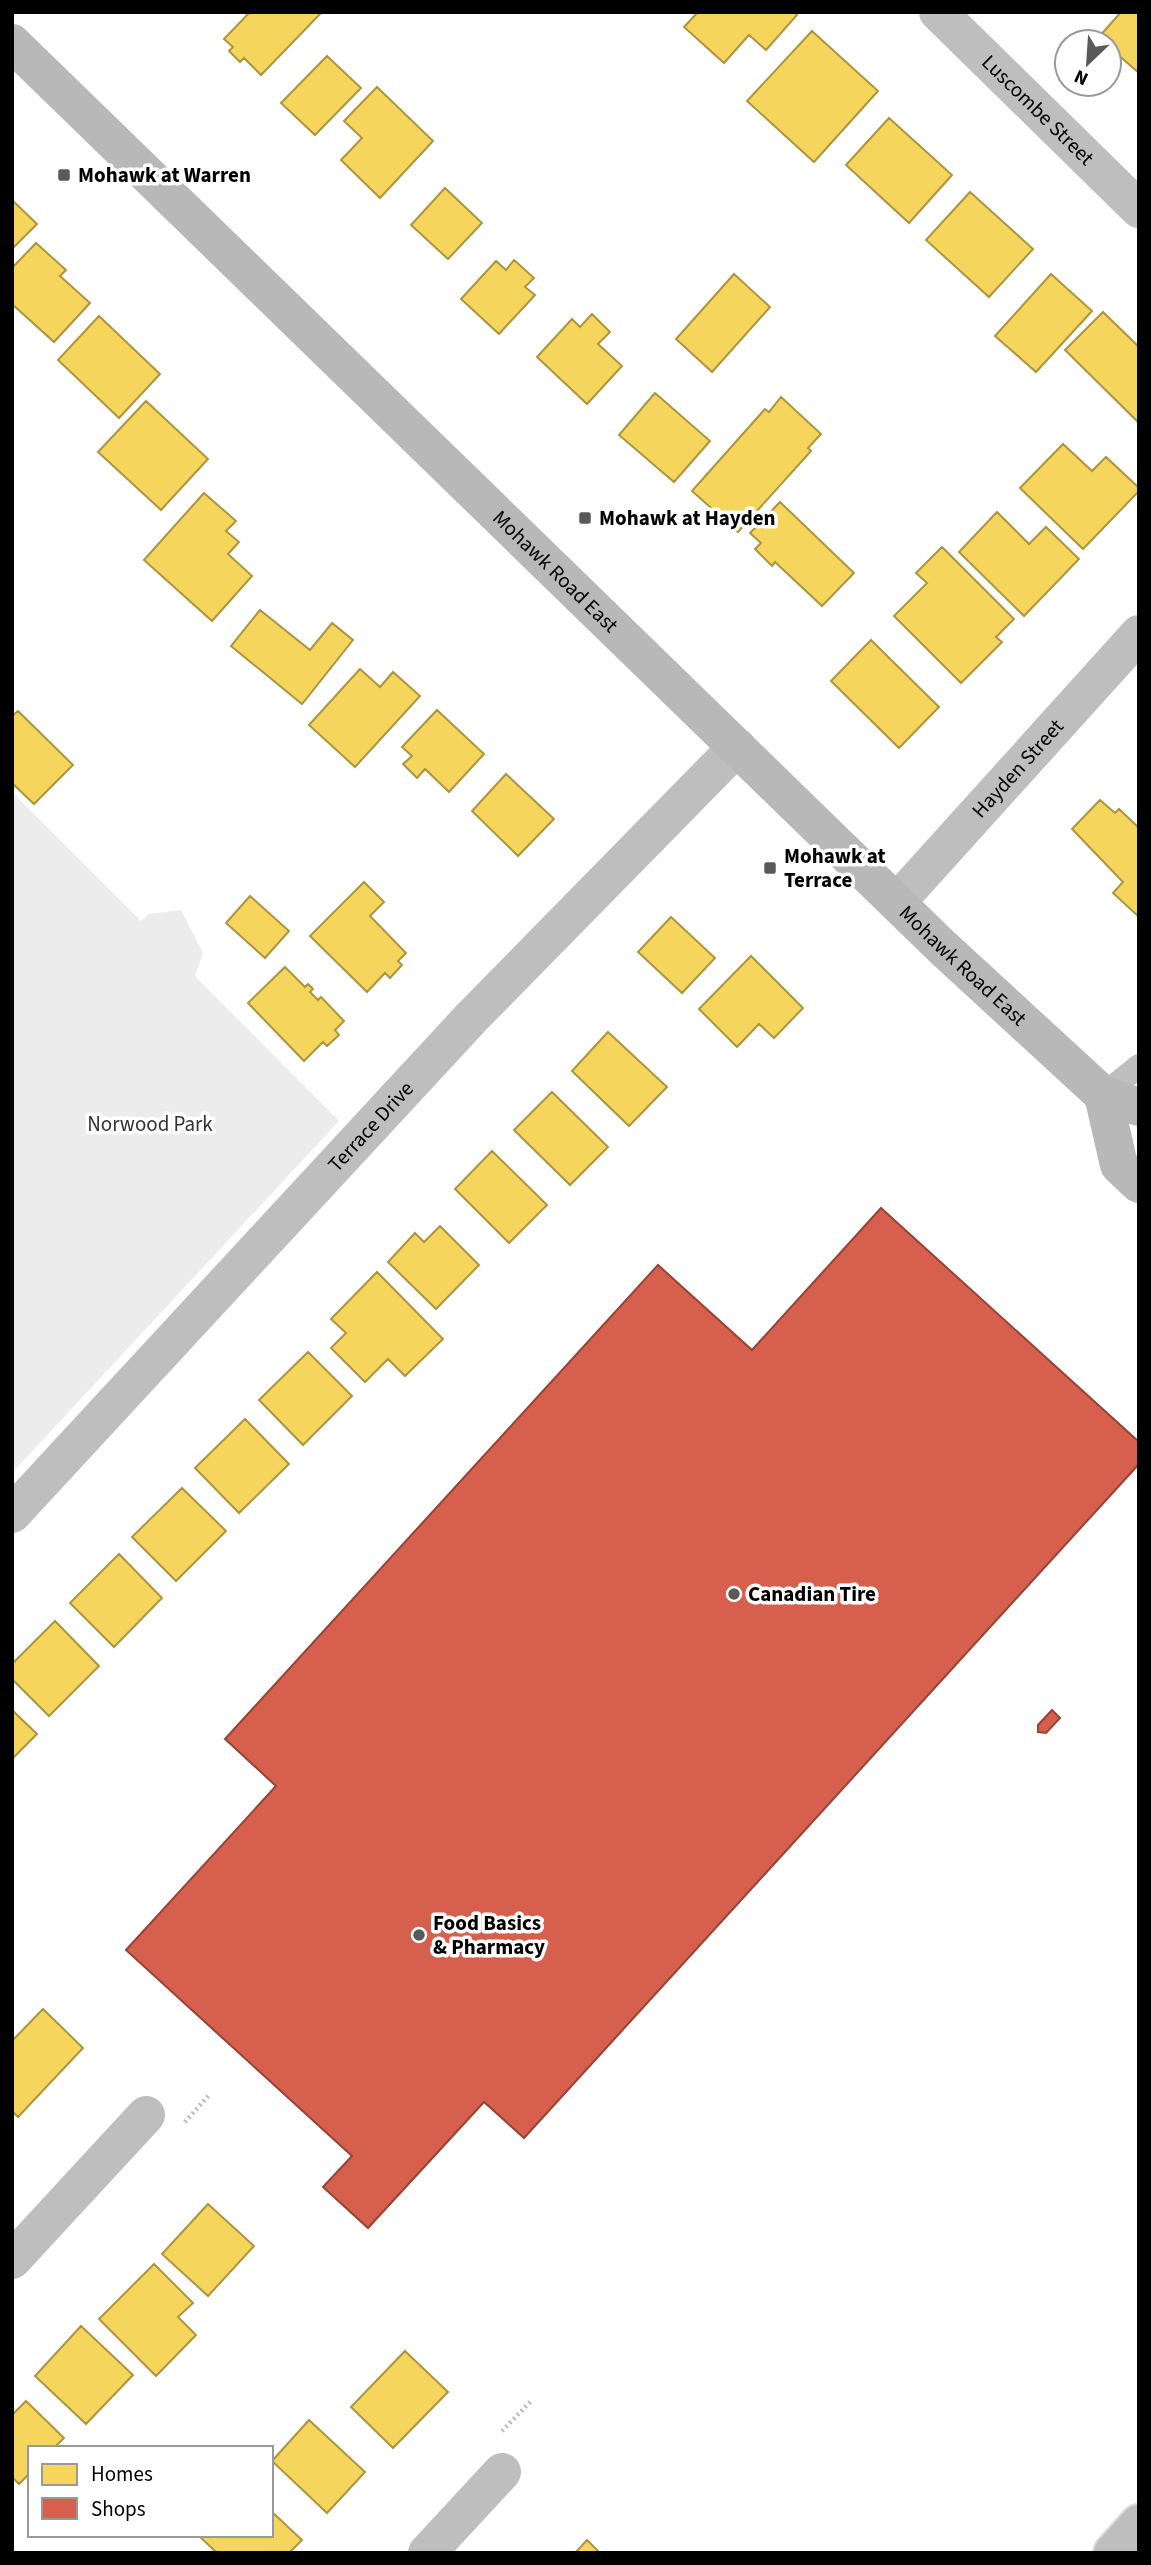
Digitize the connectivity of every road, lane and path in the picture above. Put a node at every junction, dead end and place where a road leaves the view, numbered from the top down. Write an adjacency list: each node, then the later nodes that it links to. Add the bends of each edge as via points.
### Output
1 (938, 12): 3 (street, Luscombe Street)
2 (12, 43): 5 (main road, Mohawk Road East)
3 (1139, 209)
4 (1139, 634): 6 (street, Hayden Street)
5 (737, 747): 6 (main road, Mohawk Road East); 11 (street, Terrace Drive, via 471,1018)
6 (897, 902): 8 (main road, Mohawk Road East)
7 (1139, 1066): 8 (lane)
8 (1103, 1095): 9 (main road, Mohawk Road East); 10 (main road, via 1119,1165)
9 (1139, 1107)
10 (1139, 1184)
11 (12, 1514)
12 (146, 2115): 13 (street)
13 (12, 2260)
14 (531, 2401): 15 (path)
15 (504, 2429)
16 (502, 2472): 18 (street)
17 (1139, 2524): 19 (street)
18 (428, 2553)
19 (1113, 2553)

